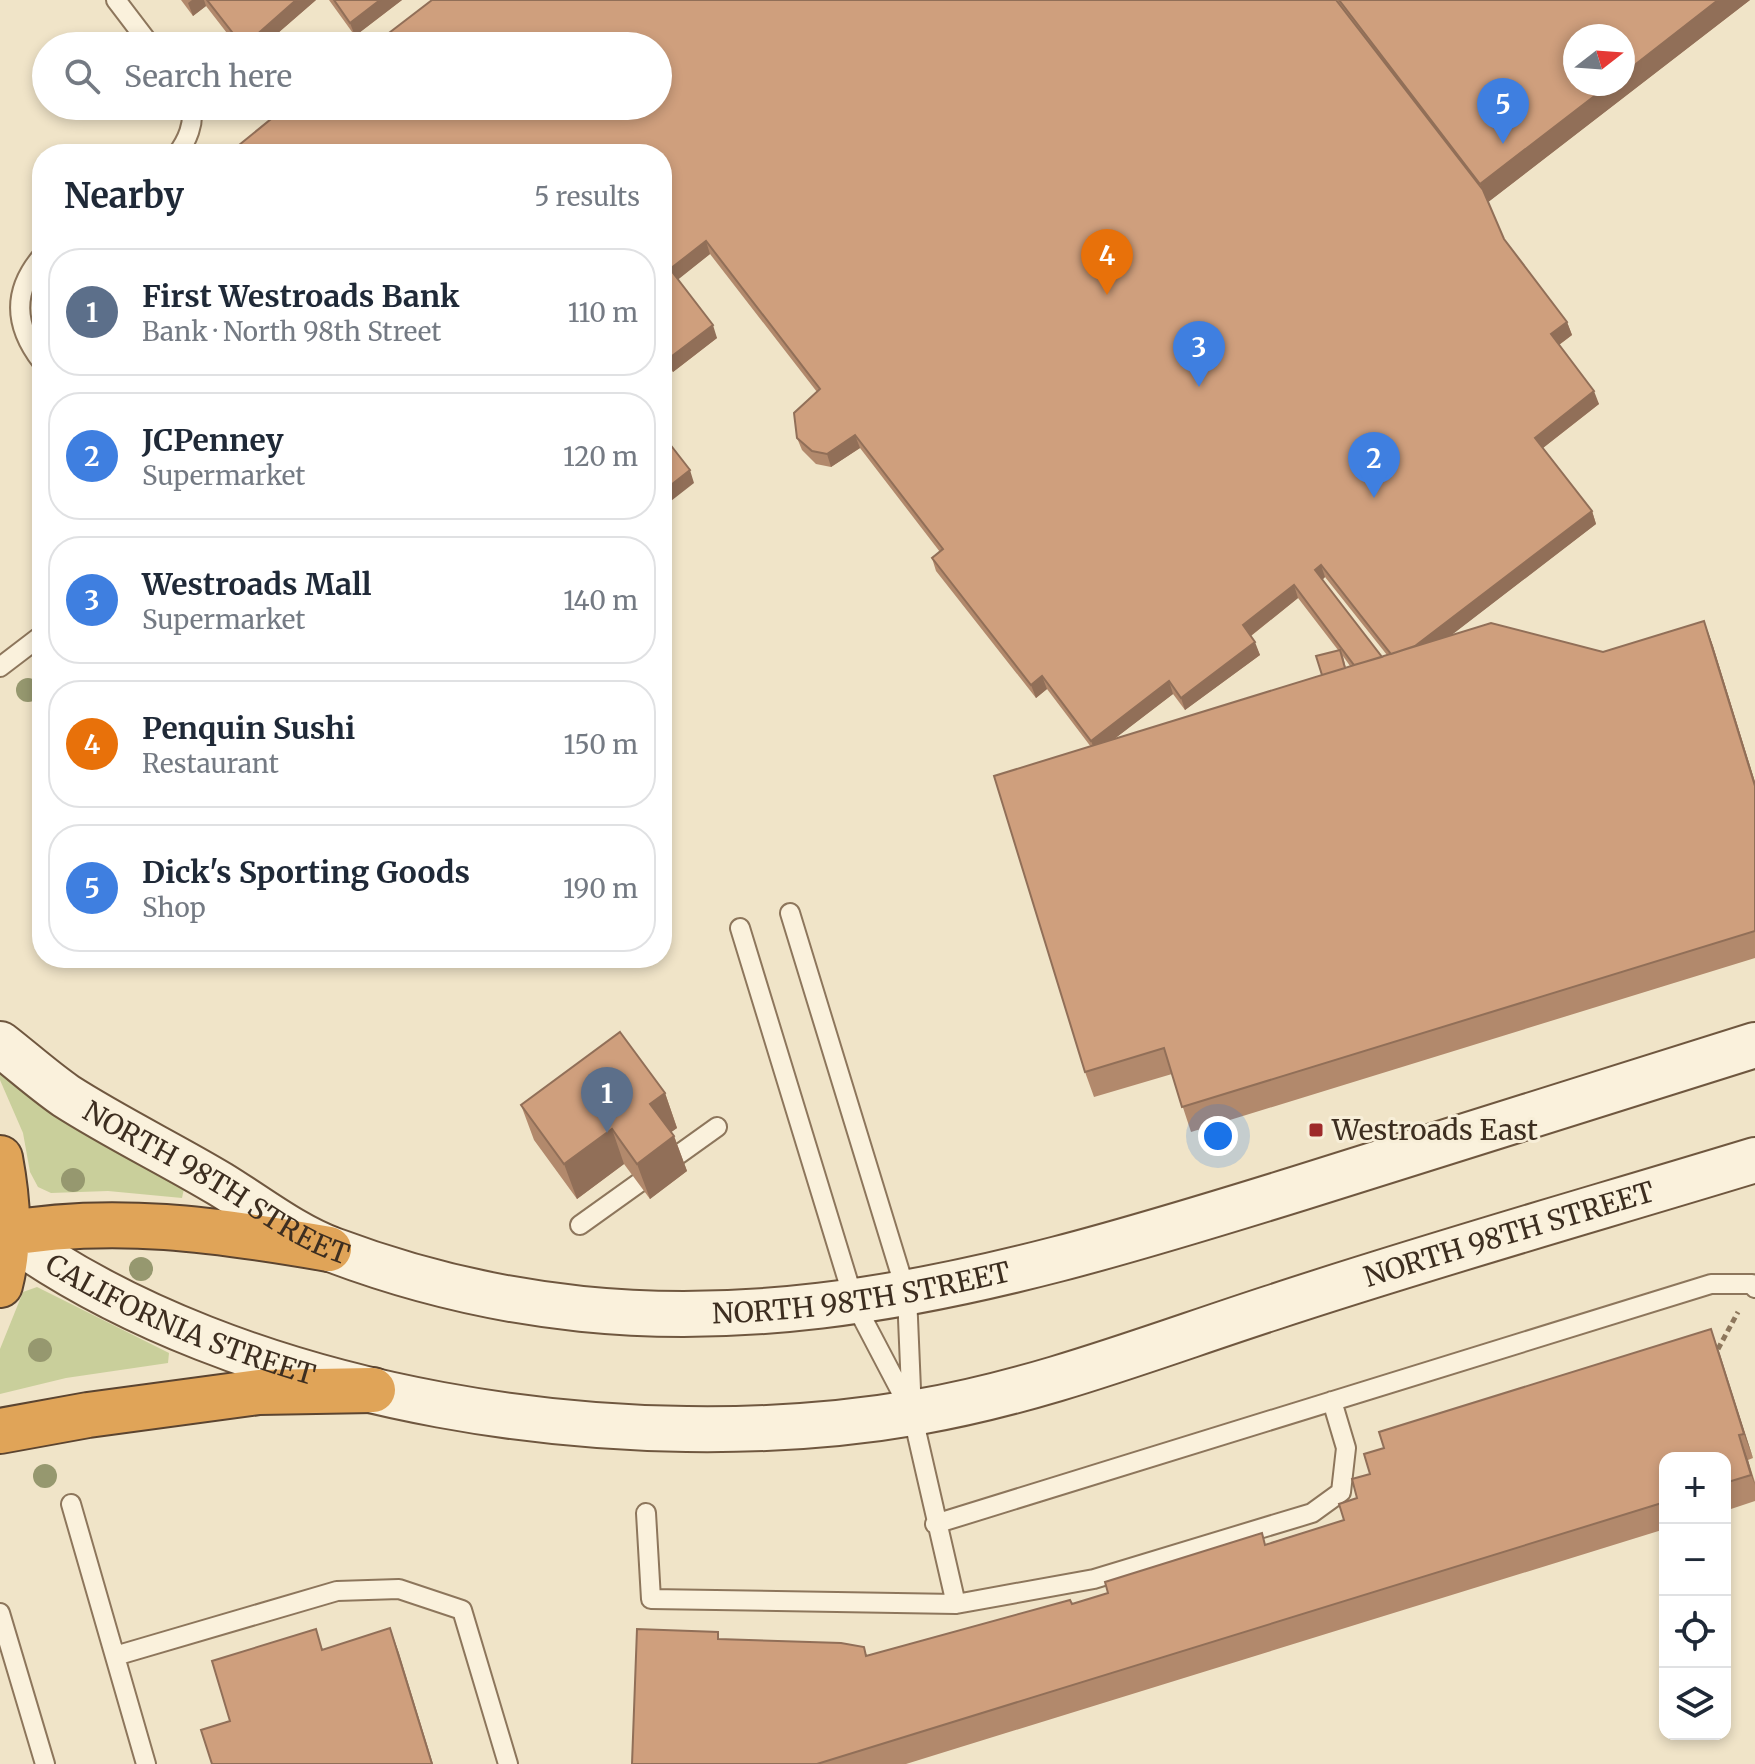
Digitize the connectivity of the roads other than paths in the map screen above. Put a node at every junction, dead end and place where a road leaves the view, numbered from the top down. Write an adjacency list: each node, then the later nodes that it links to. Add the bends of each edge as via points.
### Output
1 (116, 0): 2 (lane)
2 (140, 32)
3 (192, 120): 4 (lane)
4 (183, 144)
5 (32, 268): 6 (lane, via 20,291 19,313)
6 (32, 347)
7 (32, 643): 8 (lane)
8 (0, 667)
9 (790, 913): 21 (lane)
10 (740, 928): 22 (lane)
11 (0, 1044): 18 (street, NORTH 98TH STREET, via 66,1095)
12 (1755, 1045): 21 (street, NORTH 98TH STREET, via 1175,1227)
13 (717, 1127): 16 (lane)
14 (0, 1158): 17 (highway)
15 (1755, 1160): 25 (street, NORTH 98TH STREET, via 1274,1307 1076,1374)
16 (580, 1225)
17 (3, 1232): 18 (highway, via 147,1223); 19 (highway); 23 (street, CALIFORNIA STREET, via 156,1320 220,1346)
18 (329, 1249): 22 (street, NORTH 98TH STREET, via 454,1286 568,1309 667,1315)
19 (0, 1285)
20 (1755, 1288): 24 (lane, via 1711,1284)
21 (907, 1295): 22 (street, NORTH 98TH STREET); 25 (lane)
22 (855, 1304): 25 (lane)
23 (373, 1390): 25 (street, NORTH 98TH STREET, via 484,1411 622,1426 750,1428); 26 (highway, via 244,1394)
24 (1332, 1401): 29 (lane); 30 (lane, via 1346,1448 1341,1492 1312,1513 1094,1579)
25 (912, 1413): 29 (lane)
26 (0, 1431)
27 (71, 1504): 32 (lane)
28 (646, 1513): 30 (lane, via 651,1599)
29 (935, 1524): 30 (lane)
30 (956, 1604)
31 (0, 1613): 33 (lane)
32 (115, 1656): 34 (lane); 35 (lane, via 337,1591 399,1589 462,1610)
33 (45, 1764)
34 (146, 1764)
35 (508, 1764)

